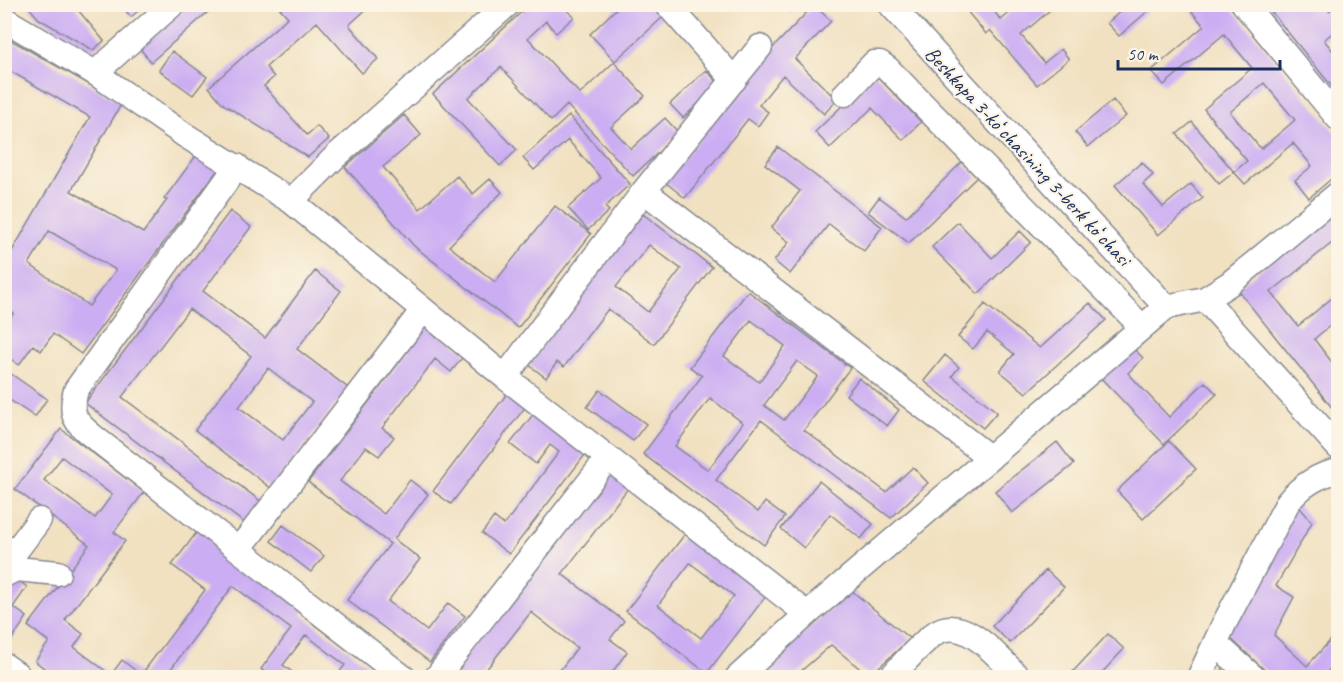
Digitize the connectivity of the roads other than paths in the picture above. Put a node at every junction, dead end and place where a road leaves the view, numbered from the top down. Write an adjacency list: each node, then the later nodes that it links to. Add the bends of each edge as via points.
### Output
1 (173, 4): 8 (street)
2 (508, 4): 15 (street, via 336,156)
3 (667, 4): 9 (street)
4 (890, 4): 17 (street, Beshkapa 3-koʻchasining 3-berk koʻchasi)
5 (1244, 4): 11 (street)
6 (4, 19): 8 (street)
7 (760, 47): 9 (street)
8 (94, 73): 12 (street)
9 (734, 80): 13 (street)
10 (845, 94): 19 (street, via 874,63 887,68)
11 (1338, 118)
12 (237, 166): 15 (street); 26 (street, via 76,390 71,406 77,423)
13 (644, 191): 20 (street); 23 (street)
14 (1338, 194): 16 (street, via 1229,284)
15 (291, 201): 18 (street)
16 (1205, 299): 17 (street); 21 (street)
17 (1166, 307): 19 (street)
18 (423, 310): 20 (street); 26 (street)
19 (1142, 327): 23 (street)
20 (505, 377): 22 (street)
21 (1338, 447)
22 (608, 458): 30 (street); 33 (street)
23 (990, 458): 30 (street)
24 (1338, 471): 31 (street, via 1298,490 1287,502)
25 (39, 520): 27 (street)
26 (240, 549): 32 (street)
27 (4, 567)
28 (58, 573): 29 (street, via 16,569)
29 (4, 575)
30 (807, 615): 34 (street)
31 (1215, 643): 37 (street); 38 (street)
32 (404, 678)
33 (436, 678)
34 (737, 678)
35 (890, 678): 36 (street, via 936,632 954,627 988,647)
36 (1019, 678)
37 (1199, 678)
38 (1254, 678)

